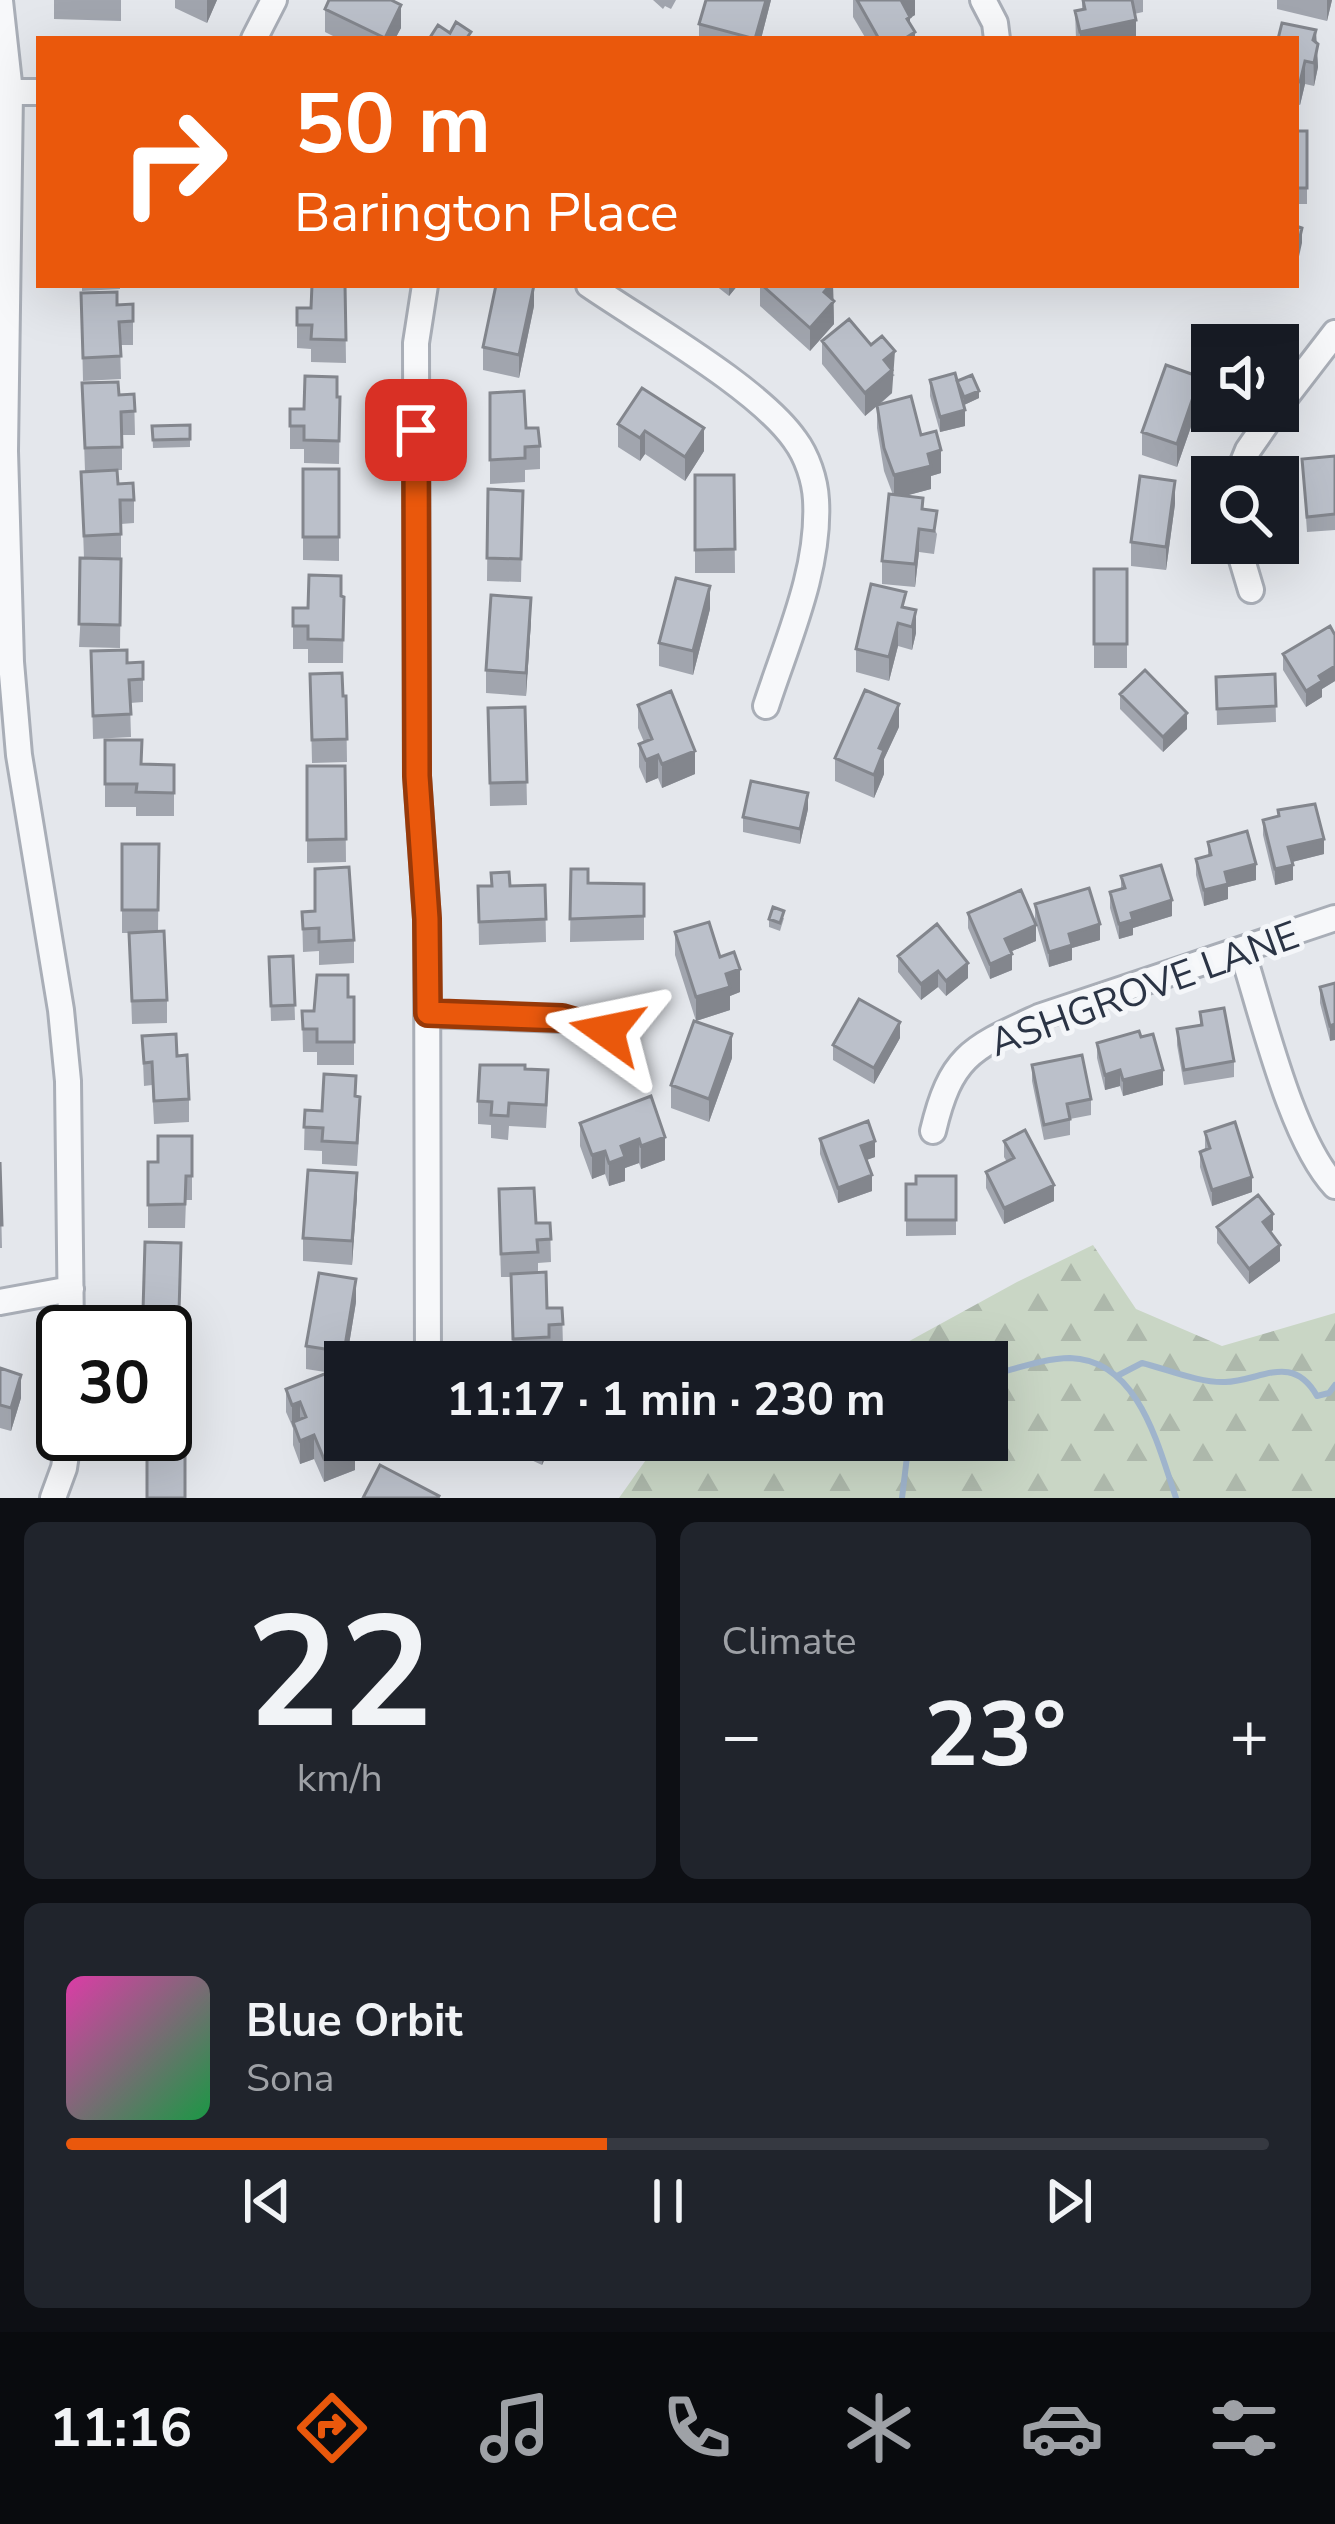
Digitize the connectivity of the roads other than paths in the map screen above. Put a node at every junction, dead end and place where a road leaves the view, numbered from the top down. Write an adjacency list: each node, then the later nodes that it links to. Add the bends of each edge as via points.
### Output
1 (274, 0): 4 (street)
2 (983, 0): 5 (street)
3 (0, 1): 6 (street)
4 (256, 36)
5 (997, 36)
6 (10, 92): 7 (street); 12 (street)
7 (36, 92)
8 (425, 288): 18 (street, via 416,344 417,776)
9 (593, 288): 15 (street, via 732,382 781,422 805,456 816,498 814,544)
10 (1335, 334): 11 (street)
11 (1299, 380)
12 (3, 451): 22 (street, via 20,755 68,1081)
13 (1243, 564): 14 (street)
14 (1251, 590)
15 (766, 706)
16 (1335, 918): 17 (street, ASHGROVE LANE)
17 (1242, 951): 20 (street, ASHGROVE LANE, via 1039,1017 971,1052 952,1071); 21 (street, via 1303,1136)
18 (428, 1013): 19 (street, via 562,1018); 25 (street)
19 (607, 1031)
20 (933, 1130)
21 (1335, 1186)
22 (71, 1289): 23 (street); 24 (street)
23 (0, 1302)
24 (71, 1305)
25 (428, 1341)
26 (65, 1461): 27 (street)
27 (53, 1498)

